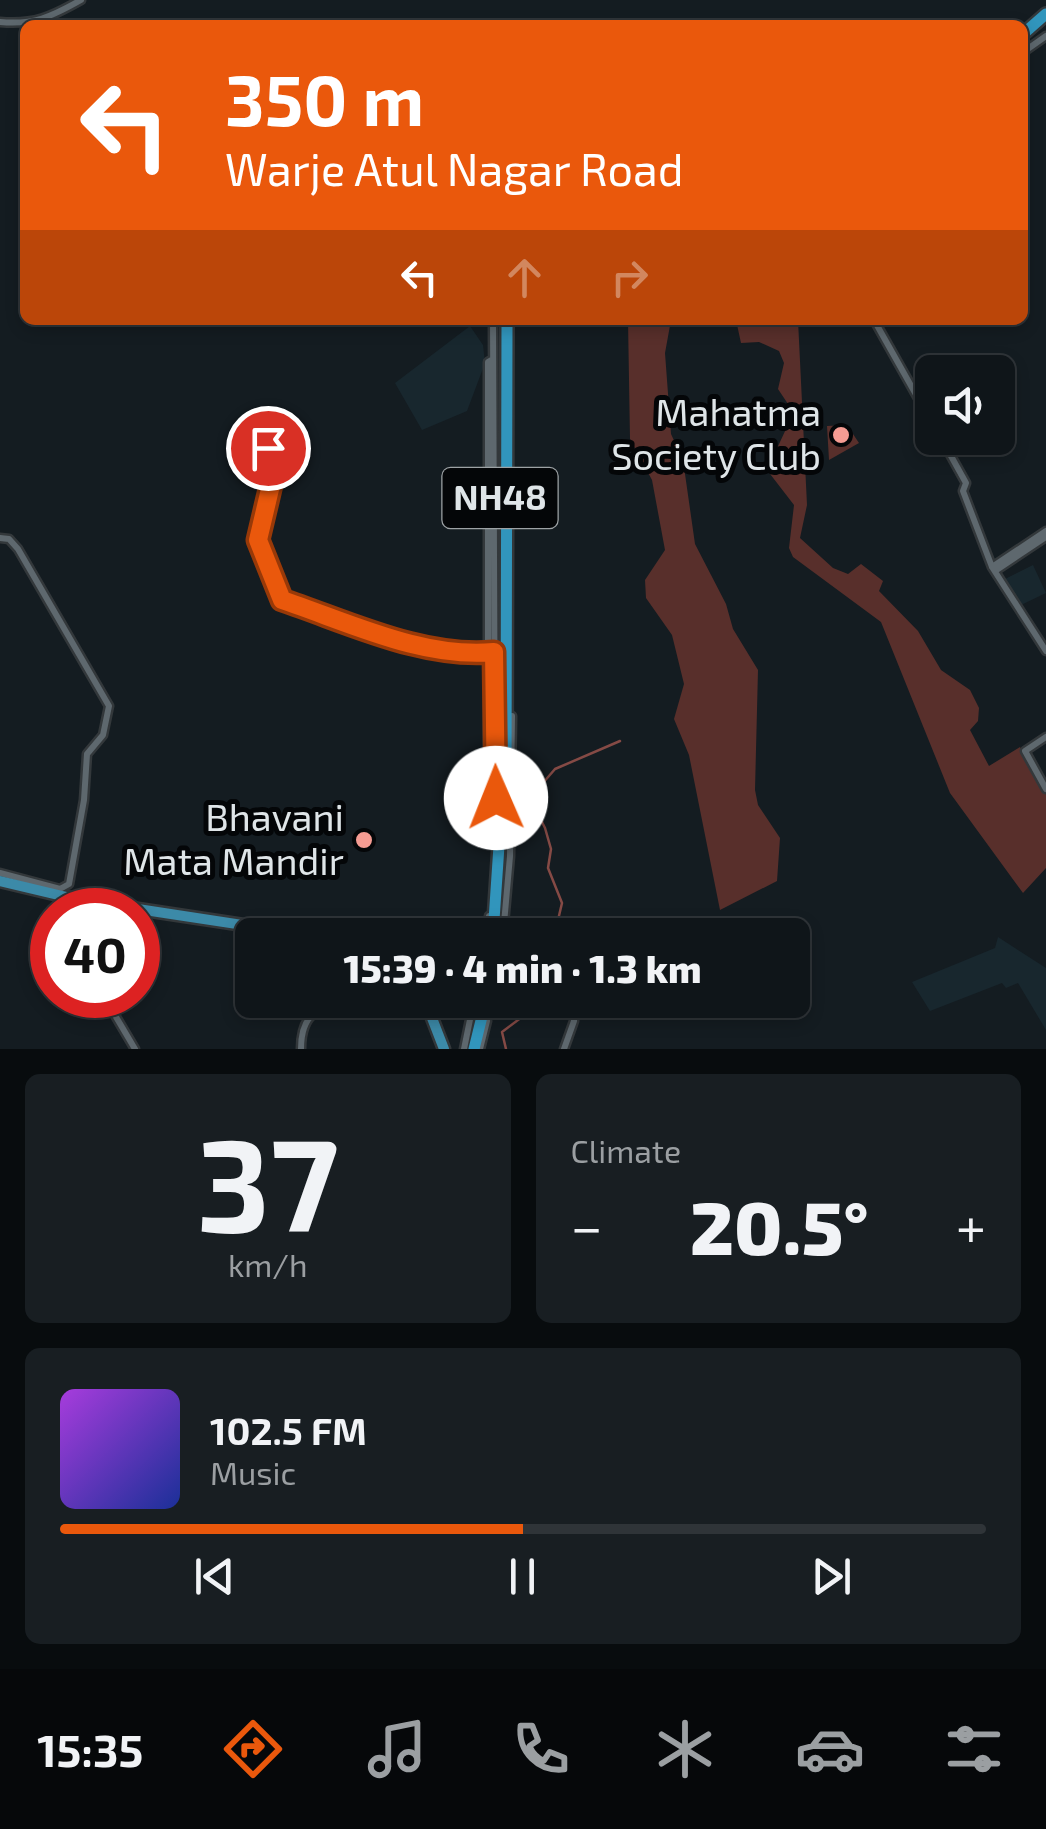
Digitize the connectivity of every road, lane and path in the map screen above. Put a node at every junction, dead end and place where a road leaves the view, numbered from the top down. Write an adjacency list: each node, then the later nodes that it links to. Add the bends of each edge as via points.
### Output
1 (80, 0): 3 (street)
2 (1046, 11): 4 (highway)
3 (46, 20)
4 (1028, 30)
5 (495, 325): 18 (street)
6 (497, 325): 10 (highway, NH48)
7 (509, 325): 10 (highway, NH48)
8 (510, 325): 21 (street)
9 (877, 325): 11 (street)
10 (504, 379): 21 (highway, NH48)
11 (915, 392)
12 (264, 433): 18 (street, via 275,468 258,540 282,600 462,653)
13 (950, 455): 16 (street)
14 (1046, 534): 16 (street)
15 (0, 538): 26 (street, via 18,549 109,706 103,735 87,754 68,884 60,889)
16 (996, 569): 17 (street)
17 (1042, 635): 19 (street)
18 (491, 650): 21 (street); 24 (street)
19 (1046, 651)
20 (1046, 737): 22 (street, via 1025,752)
21 (503, 779): 23 (street); 24 (street); 25 (highway, NH48, bridge)
22 (1046, 789)
23 (511, 799): 24 (street); 25 (street)
24 (493, 800): 25 (street)
25 (503, 814): 30 (highway, NH48); 31 (street)
26 (0, 877): 27 (main road)
27 (35, 888)
28 (160, 914): 32 (main road)
29 (160, 914): 33 (main road)
30 (496, 918)
31 (506, 918)
32 (235, 925)
33 (235, 928)
34 (117, 1018): 41 (street)
35 (312, 1018): 42 (street)
36 (429, 1018): 43 (main road)
37 (479, 1018): 44 (street)
38 (479, 1018): 44 (street)
39 (480, 1018): 44 (highway)
40 (574, 1018): 45 (street)
41 (135, 1049)
42 (301, 1049)
43 (442, 1049)
44 (472, 1049)
45 (564, 1049)

